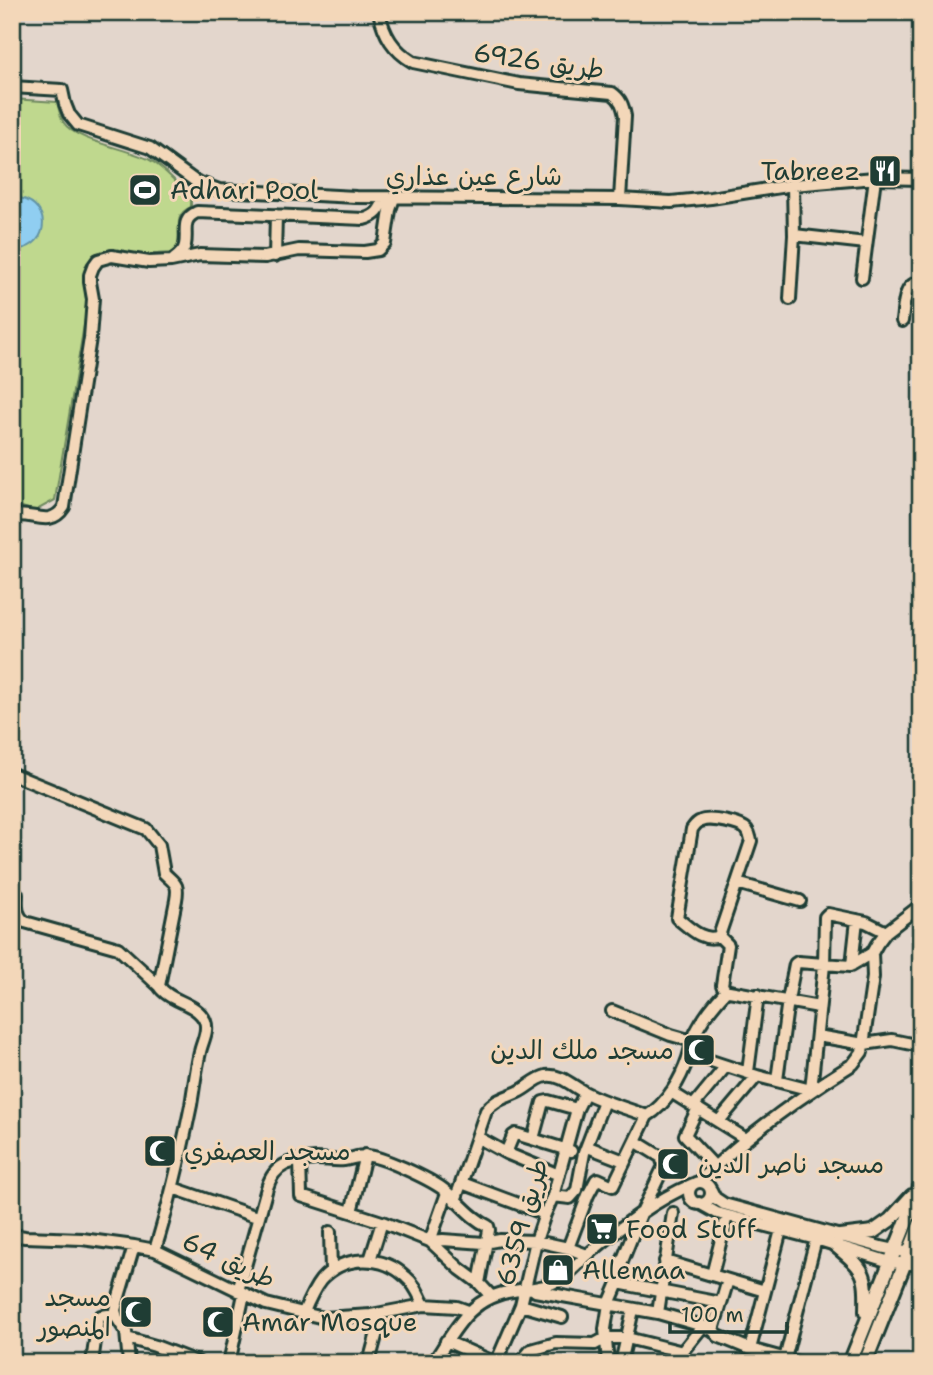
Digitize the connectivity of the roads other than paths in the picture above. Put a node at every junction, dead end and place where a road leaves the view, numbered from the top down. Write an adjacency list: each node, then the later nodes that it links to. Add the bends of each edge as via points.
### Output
1 (379, 12): 7 (street, طريق 6926, via 394,47 412,62 519,84 618,97 625,116)
2 (12, 87): 6 (street, شارع عين عذاري, via 63,92 69,114 78,125 150,148 211,188)
3 (875, 178): 4 (street, شارع عين عذاري); 5 (street, شارع عين عذاري); 10 (street)
4 (921, 179)
5 (793, 185): 7 (street, شارع عين عذاري, via 689,201); 9 (street)
6 (389, 198): 7 (street, شارع عين عذاري); 8 (street, via 377,213 364,219); 13 (street, via 385,243 378,250 299,250)
7 (620, 199)
8 (276, 215): 11 (street, via 197,212 187,220); 13 (street)
9 (794, 235): 10 (street); 17 (street)
10 (866, 243): 15 (street)
11 (186, 244): 12 (street); 14 (street)
12 (200, 255): 13 (street); 14 (street)
13 (275, 256)
14 (171, 261): 20 (street, via 123,258 99,269 92,289 90,338 64,508 46,518)
15 (862, 278)
16 (921, 282): 18 (street, via 908,289)
17 (790, 299)
18 (901, 321)
19 (12, 509): 20 (street)
20 (31, 513): 21 (street)
21 (12, 516)
22 (12, 774): 33 (street, via 146,829 159,845 164,873 177,886)
23 (737, 883): 25 (street); 29 (street); 29 (street, via 751,841 749,832 728,822 697,822 677,918 697,934 713,939)
24 (17, 894): 33 (street, via 19,917 25,922 118,948)
25 (800, 901)
26 (921, 905): 28 (street)
27 (857, 920): 28 (street); 31 (street, via 826,915); 32 (street)
28 (887, 932): 30 (street)
29 (719, 936): 34 (street, via 728,945 722,985)
30 (873, 953): 32 (street); 42 (street)
31 (824, 965): 32 (street); 36 (street, via 795,964); 37 (street)
32 (852, 965)
33 (159, 986): 70 (street, via 194,1009 206,1024)
34 (726, 991): 35 (street); 40 (street)
35 (758, 995): 36 (street); 45 (street)
36 (788, 1000): 37 (street); 46 (street)
37 (819, 1007): 39 (street)
38 (612, 1011): 40 (street)
39 (817, 1037): 42 (street); 47 (street)
40 (692, 1041): 43 (street)
41 (921, 1046): 42 (street, via 892,1040)
42 (863, 1048): 47 (street, via 853,1064)
43 (690, 1054): 44 (street); 49 (street)
44 (726, 1066): 45 (street); 51 (street)
45 (752, 1074): 46 (street); 54 (street)
46 (777, 1080): 47 (street)
47 (811, 1090): 57 (street)
48 (585, 1093): 50 (street); 52 (street, طريق 6359); 55 (street, via 556,1077 539,1079 489,1106)
49 (671, 1093): 51 (street); 53 (street)
50 (604, 1101): 53 (street); 60 (street)
51 (696, 1107): 54 (street); 65 (street, via 686,1137)
52 (577, 1110): 56 (street, via 544,1101); 59 (street, طريق 6359)
53 (647, 1116): 58 (street)
54 (719, 1121): 57 (street)
55 (477, 1138): 61 (street); 67 (street)
56 (533, 1139): 59 (street); 61 (street, via 515,1135)
57 (746, 1139): 65 (street)
58 (635, 1141): 64 (street); 79 (street, via 661,1157 664,1166)
59 (567, 1150): 60 (street); 66 (street, طريق 6359)
60 (586, 1150): 64 (street); 71 (street)
61 (506, 1153): 66 (street)
62 (360, 1157): 63 (street); 74 (street, via 379,1157 432,1182); 76 (street)
63 (300, 1160): 76 (street, via 301,1196); 81 (street, via 286,1163 271,1176)
64 (624, 1161): 72 (street, via 613,1186 597,1179)
65 (714, 1167): 68 (street)
66 (559, 1175): 73 (street, طريق 6359)
67 (462, 1183): 74 (street); 78 (street)
68 (703, 1186): 75 (street, via 708,1200); 75 (street, via 689,1192); 79 (street, via 677,1191); 88 (street, via 724,1204)
69 (920, 1186): 88 (main road, via 890,1220 873,1231); 96 (main road)
70 (173, 1188): 81 (street); 94 (street)
71 (577, 1190): 72 (street); 73 (street, via 570,1198)
72 (588, 1195): 93 (street)
73 (553, 1196): 78 (street, طريق 6359)
74 (451, 1197): 89 (street); 91 (street, via 488,1226)
75 (696, 1202): 79 (street, via 668,1202); 80 (street)
76 (351, 1212): 82 (street)
77 (673, 1213): 99 (street)
78 (545, 1214): 90 (street, طريق 6359)
79 (641, 1214): 95 (street); 105 (street)
80 (727, 1216): 84 (street); 102 (street)
81 (257, 1217): 109 (street)
82 (382, 1222): 89 (street); 98 (street)
83 (921, 1222): 97 (main road)
84 (781, 1230): 87 (street); 108 (street)
85 (330, 1232): 101 (street)
86 (12, 1235): 92 (street, طريق 64)
87 (816, 1239): 88 (street); 131 (street)
88 (837, 1240): 96 (street); 122 (main road, via 863,1273)
89 (430, 1241): 91 (street); 104 (street)
90 (536, 1241): 91 (street); 93 (street); 106 (street, طريق 6359)
91 (487, 1242): 104 (street)
92 (134, 1246): 94 (street, طريق 64); 118 (street)
93 (568, 1248): 95 (street)
94 (155, 1251): 109 (street, طريق 64)
95 (587, 1255): 106 (street, via 560,1280)
96 (892, 1256): 97 (street); 122 (main road)
97 (911, 1257): 100 (street); 144 (main road)
98 (370, 1261): 101 (street, via 343,1264); 113 (street, via 390,1266 408,1278)
99 (665, 1261): 102 (street); 107 (street)
100 (921, 1265)
101 (331, 1271): 119 (street, via 317,1286)
102 (712, 1275): 103 (street)
103 (728, 1280): 108 (street); 111 (street)
104 (479, 1283): 110 (street)
105 (618, 1283): 107 (street); 112 (street)
106 (525, 1290): 110 (street); 112 (street); 114 (street, طريق 6359)
107 (662, 1291): 111 (street); 117 (street)
108 (765, 1291): 128 (street)
109 (241, 1293): 119 (street, طريق 64); 135 (street)
110 (491, 1296): 116 (street)
111 (721, 1303): 123 (street)
112 (609, 1304): 115 (street); 125 (street)
113 (424, 1305): 116 (street, طريق 64); 120 (street, طريق 64)
114 (521, 1305): 121 (street); 137 (street, طريق 6359)
115 (633, 1310): 117 (street); 126 (street)
116 (468, 1311): 127 (street)
117 (658, 1313): 123 (street)
118 (116, 1314): 124 (street); 132 (street, via 98,1319)
119 (303, 1314): 120 (street, طريق 64, via 324,1318)
120 (371, 1315): 130 (street, via 379,1325)
121 (562, 1317)
122 (865, 1322): 143 (main road)
123 (708, 1328): 128 (street); 129 (street)
124 (127, 1338): 133 (street); 134 (street)
125 (606, 1338): 126 (street); 138 (street, via 595,1344 556,1343 531,1350); 139 (street)
126 (627, 1338): 129 (street); 140 (street)
127 (446, 1341): 136 (street); 137 (street)
128 (750, 1349): 131 (street)
129 (682, 1352): 141 (street)
130 (371, 1355)
131 (785, 1359): 142 (street)
132 (92, 1363)
133 (129, 1363)
134 (199, 1363)
135 (229, 1363)
136 (433, 1363)
137 (496, 1363)
138 (520, 1363)
139 (608, 1363)
140 (621, 1363)
141 (673, 1363)
142 (801, 1363)
143 (849, 1363)
144 (865, 1363)

